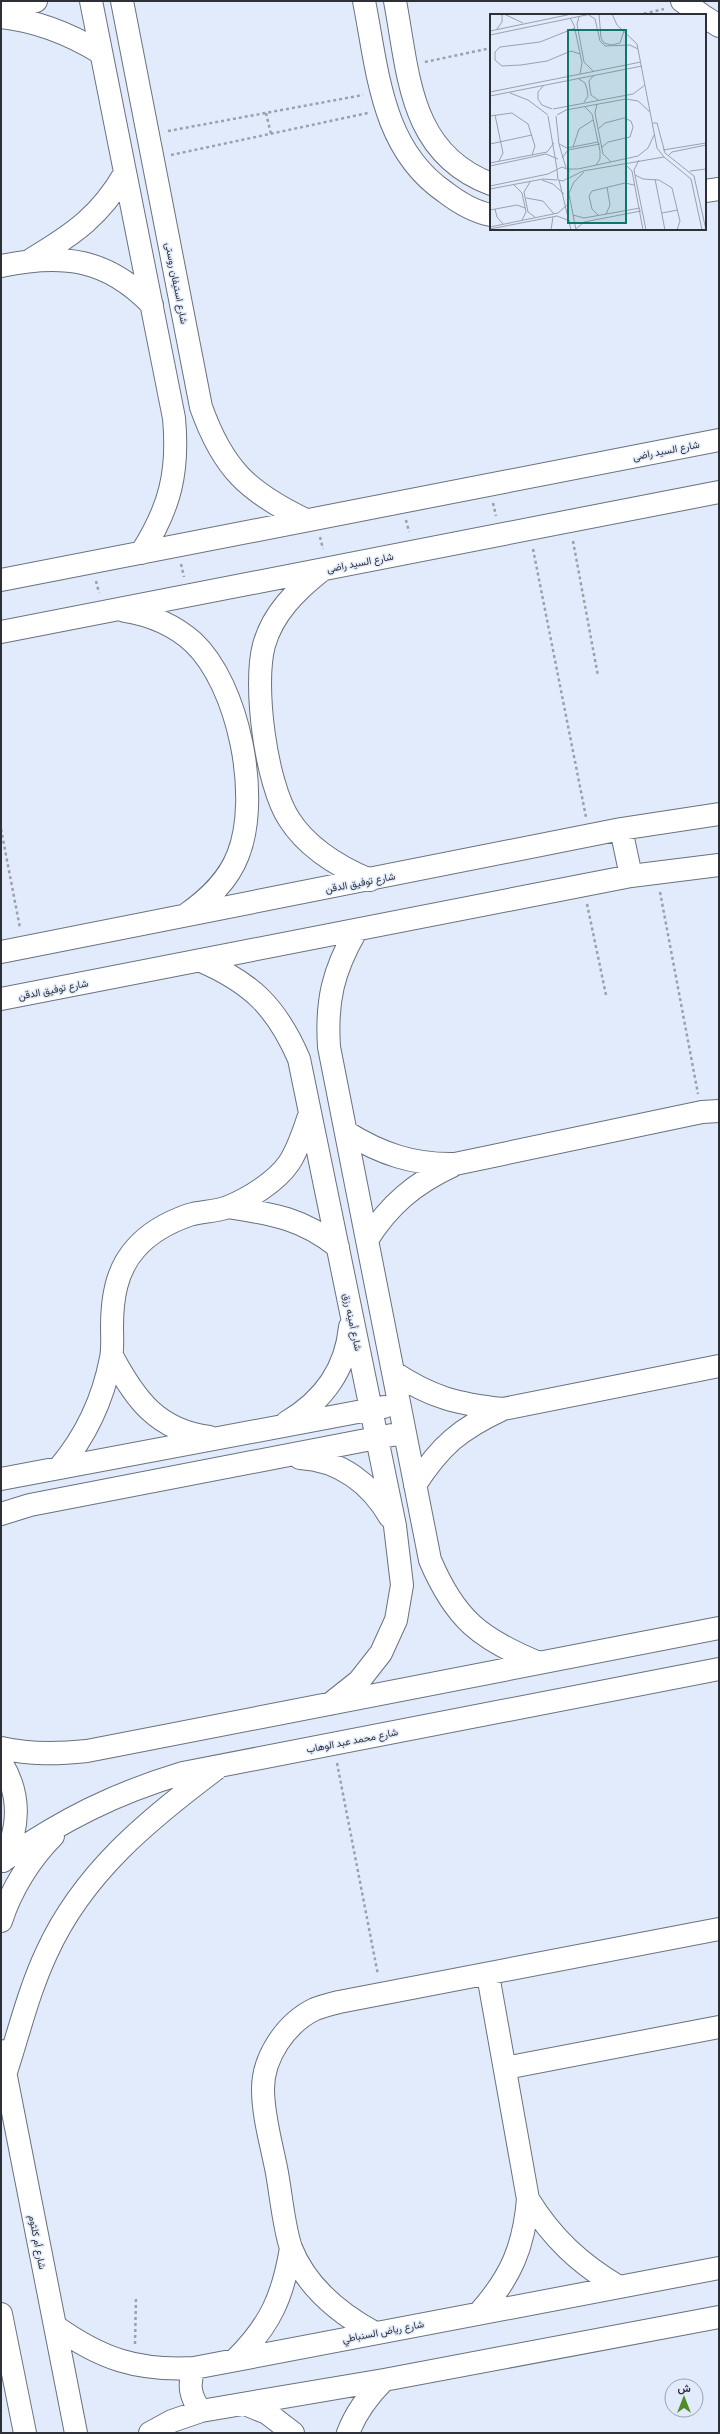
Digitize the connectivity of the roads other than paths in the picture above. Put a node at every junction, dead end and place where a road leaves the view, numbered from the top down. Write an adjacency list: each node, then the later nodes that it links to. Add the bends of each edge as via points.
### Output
1 (36, 1): 7 (street)
2 (91, 1): 12 (street)
3 (122, 1): 23 (street, شارع استيفان روستى, via 201,407 212,437 228,464 250,488 276,506)
4 (364, 1): 17 (street, via 384,100 394,133 410,160 432,184 458,202)
5 (395, 1): 14 (street, via 412,94 421,121 435,144 454,164)
6 (682, 1): 8 (street)
7 (1, 12)
8 (701, 14)
9 (1, 17): 12 (street, via 37,23 59,31)
10 (706, 18): 11 (street)
11 (719, 26)
12 (101, 53): 13 (street)
13 (125, 173): 18 (street, via 115,190 88,222); 20 (street)
14 (490, 184)
15 (719, 189): 16 (street)
16 (706, 191)
17 (490, 215)
18 (32, 259): 19 (street); 20 (street, via 77,260 98,266 118,276)
19 (1, 266)
20 (152, 305): 24 (street, via 177,446 175,475 168,503)
21 (719, 440): 23 (street, شارع السيد راضى)
22 (719, 492): 25 (street, شارع السيد راضى)
23 (311, 520): 24 (street, شارع السيد راضى)
24 (141, 553): 26 (street, شارع السيد راضى)
25 (326, 569): 27 (street, شارع السيد راضى); 33 (street, via 298,589 282,610 264,644 260,674 261,710 272,778 289,819 322,854 345,869)
26 (1, 580)
27 (110, 611): 28 (street, شارع السيد راضى); 34 (street, via 144,614 170,625 193,642 212,663 224,688 241,743 246,808 245,830 238,856 225,879 207,900)
28 (1, 632)
29 (719, 814): 30 (street, شارع توفيق الدقن)
30 (621, 829): 32 (street); 33 (street, شارع توفيق الدقن)
31 (719, 865): 32 (street, شارع توفيق الدقن)
32 (631, 876): 35 (street, شارع توفيق الدقن)
33 (370, 880): 34 (street, شارع توفيق الدقن)
34 (185, 916): 36 (street, شارع توفيق الدقن)
35 (356, 931): 37 (street, شارع توفيق الدقن); 41 (street, via 338,964 331,986 327,1017 329,1047)
36 (1, 952)
37 (201, 961): 38 (street, شارع توفيق الدقن); 40 (street, شارع أمينه رزق, via 228,973 251,989 272,1009 288,1033 298,1059)
38 (1, 999)
39 (710, 1112): 42 (street)
40 (310, 1113): 43 (street, via 299,1146 288,1164 268,1183); 45 (street, شارع أمينه رزق)
41 (346, 1132): 42 (street, via 394,1157 432,1165); 44 (street)
42 (455, 1164): 44 (street, via 433,1174 401,1197 380,1220)
43 (228, 1207): 45 (street, via 283,1216 321,1234); 47 (street, via 189,1215 159,1228 135,1249 119,1275 112,1308)
44 (367, 1240): 49 (street)
45 (338, 1247): 46 (street, شارع أمينه رزق)
46 (351, 1314): 51 (street, شارع أمينه رزق); 53 (street, via 348,1342 339,1369 318,1398 302,1413)
47 (112, 1356): 55 (street, via 143,1406 165,1423 191,1434); 58 (street, via 92,1419 77,1447)
48 (719, 1366): 52 (street)
49 (393, 1372): 50 (street); 52 (street, via 417,1388 442,1399)
50 (399, 1404): 51 (street); 54 (street)
51 (371, 1409): 53 (street); 56 (street, شارع أمينه رزق)
52 (503, 1409): 60 (street, via 475,1422 451,1439 431,1460)
53 (278, 1427): 55 (street)
54 (405, 1433): 56 (street); 60 (street)
55 (218, 1438): 58 (street)
56 (377, 1438): 57 (street); 62 (street, شارع أمينه رزق)
57 (281, 1457): 61 (street, via 30,1505); 62 (street, via 308,1458 334,1465 360,1480 381,1501)
58 (59, 1468): 59 (street)
59 (1, 1479)
60 (415, 1485): 64 (street, via 430,1560 442,1588 460,1614 482,1635 509,1651)
61 (1, 1514)
62 (395, 1526): 68 (street, شارع أمينه رزق, via 402,1585 396,1620 381,1653 359,1681)
63 (719, 1628): 64 (street)
64 (539, 1663): 68 (street)
65 (719, 1669): 66 (street, شارع محمد عبد الوهاب)
66 (687, 1675): 67 (street); 71 (street, شارع محمد عبد الوهاب)
67 (719, 1682)
68 (330, 1704): 69 (street, via 88,1752 53,1754 18,1752)
69 (1, 1748)
70 (1, 1762): 73 (street, via 13,1786 17,1811 14,1837)
71 (221, 1765): 72 (street, شارع محمد عبد الوهاب, via 144,1784); 80 (street, via 158,1813 124,1844 94,1876 68,1913 44,1959)
72 (72, 1816): 73 (street, شارع محمد عبد الوهاب); 74 (street, via 32,1861 16,1886)
73 (2, 1864)
74 (1, 1921)
75 (717, 1929): 76 (street)
76 (488, 1975): 79 (street); 82 (street, via 339,2002 315,2009 294,2023 278,2042 267,2064 263,2089 265,2113)
77 (719, 2028): 79 (street)
78 (1, 2051): 80 (street, شارع أم كلثوم)
79 (505, 2068): 81 (street)
80 (5, 2075): 88 (street, شارع أم كلثوم)
81 (528, 2199): 84 (street, via 542,2221 576,2258); 85 (street, via 520,2249 496,2294)
82 (291, 2248): 89 (street, via 318,2289 334,2306); 90 (street, via 287,2274 274,2310 254,2341)
83 (719, 2268): 84 (street, شارع رياض السنباطي)
84 (619, 2287): 85 (street, شارع رياض السنباطي)
85 (479, 2313): 89 (street, شارع رياض السنباطي)
86 (1, 2314): 94 (street)
87 (719, 2317): 92 (street)
88 (55, 2326): 91 (street, شارع رياض السنباطي, via 92,2350 134,2366); 98 (street, شارع أم كلثوم)
89 (375, 2333): 90 (street, شارع رياض السنباطي)
90 (236, 2359): 91 (street, شارع رياض السنباطي)
91 (194, 2368): 96 (street, via 190,2390 194,2402)
92 (384, 2380): 95 (street); 101 (street, via 357,2412)
93 (1, 2384): 94 (street)
94 (19, 2403): 97 (street)
95 (245, 2404): 96 (street); 100 (street, via 267,2413)
96 (201, 2411): 99 (street, via 172,2421)
97 (25, 2433)
98 (76, 2433)
99 (150, 2433)
100 (293, 2433)
101 (348, 2433)

